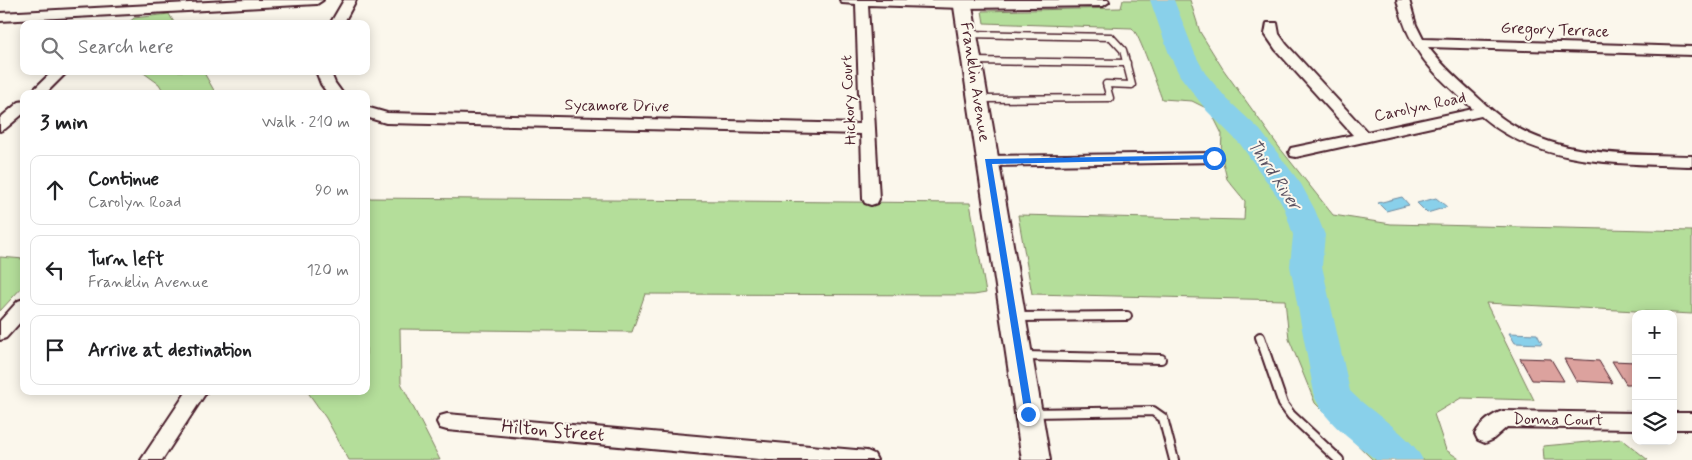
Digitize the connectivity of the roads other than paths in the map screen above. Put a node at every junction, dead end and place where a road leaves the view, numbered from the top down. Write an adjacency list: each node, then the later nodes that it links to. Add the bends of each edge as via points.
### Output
1 (317, 0): 5 (street)
2 (350, 0): 12 (street)
3 (846, 0): 6 (street)
4 (1403, 0): 15 (street)
5 (290, 1): 9 (street)
6 (862, 1): 7 (street); 28 (street, Hickory Court)
7 (963, 2): 8 (street); 14 (main road, Franklin Avenue)
8 (1103, 2)
9 (124, 10): 10 (street); 11 (street)
10 (0, 17)
11 (116, 20)
12 (338, 20)
13 (1272, 26): 29 (street, via 1272,34 1281,47)
14 (968, 34): 17 (main road, Franklin Avenue); 18 (lane, via 1111,37 1123,50)
15 (1418, 43): 16 (street, Gregory Terrace); 25 (street, via 1439,70)
16 (1692, 51)
17 (972, 61): 18 (lane); 23 (main road, Franklin Avenue)
18 (1126, 63): 23 (lane, via 1132,85 1106,84 1110,98)
19 (56, 75): 21 (street)
20 (325, 75): 22 (street)
21 (40, 90)
22 (333, 90)
23 (978, 99): 33 (main road, Franklin Avenue)
24 (20, 108): 27 (street)
25 (1485, 111): 29 (street, Carolyn Road); 32 (street, Carolyn Road, via 1511,131 1556,151)
26 (370, 113): 28 (street, Sycamore Drive, via 386,118)
27 (0, 126)
28 (868, 129): 34 (street, Hickory Court)
29 (1364, 137): 30 (street, Carolyn Road)
30 (1296, 152)
31 (1214, 158): 33 (street)
32 (1692, 160)
33 (988, 161): 37 (main road, Franklin Avenue)
34 (871, 198)
35 (20, 310): 38 (street)
36 (1127, 316): 37 (lane)
37 (1013, 318): 40 (main road, Franklin Avenue)
38 (0, 332)
39 (1260, 337): 53 (lane, via 1283,404)
40 (1019, 356): 41 (lane); 43 (main road, Franklin Avenue)
41 (1161, 359)
42 (195, 395): 49 (street)
43 (1028, 414): 51 (main road, Franklin Avenue); 52 (lane, via 1153,411 1163,418)
44 (1632, 421): 48 (street, Donna Court, via 1503,419)
45 (1677, 421): 46 (street)
46 (1692, 421)
47 (447, 422): 50 (street, Hilton Street)
48 (1485, 434)
49 (151, 460)
50 (867, 460)
51 (1036, 460)
52 (1174, 460)
53 (1339, 460)

